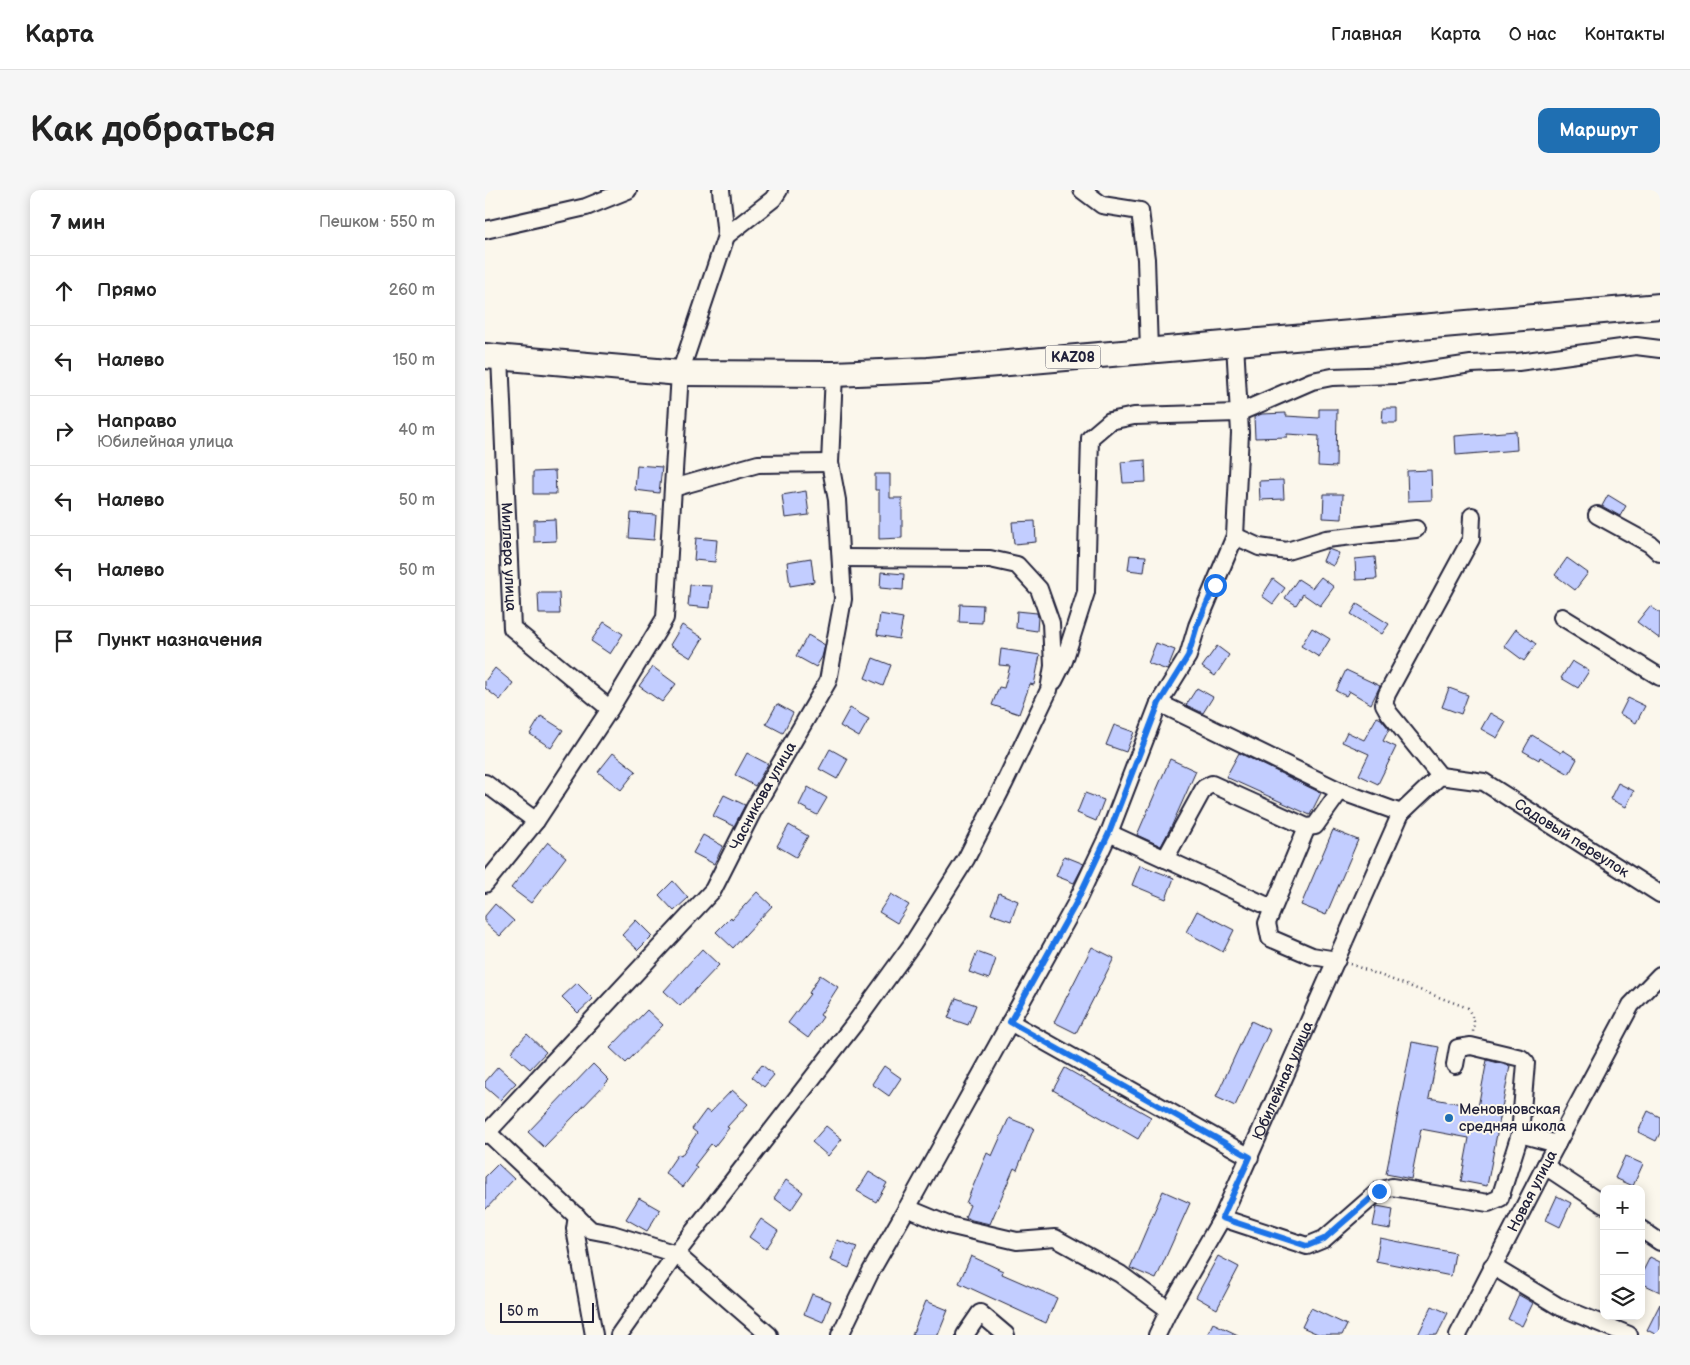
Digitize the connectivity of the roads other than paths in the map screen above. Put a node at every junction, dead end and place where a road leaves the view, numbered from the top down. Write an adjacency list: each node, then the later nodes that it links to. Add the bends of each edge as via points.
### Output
1 (627, 190): 5 (street, via 585,207)
2 (721, 190): 6 (street)
3 (779, 190): 6 (street, via 773,199)
4 (1082, 190): 10 (street, via 1102,206 1140,211 1147,259)
5 (485, 230)
6 (726, 236): 12 (street)
7 (1660, 306): 8 (highway, KAZ08)
8 (1235, 343): 10 (highway, KAZ08); 14 (street)
9 (1660, 349): 14 (street, via 1637,346 1398,375 1332,377 1312,381)
10 (1149, 350): 13 (highway, KAZ08, via 928,370)
11 (492, 357): 12 (highway, KAZ08); 27 (street, Миллера улица, via 512,628)
12 (680, 373): 13 (highway, KAZ08); 16 (street)
13 (835, 374): 15 (street, Часникова улица)
14 (1238, 413): 20 (street); 25 (street, via 1134,416 1110,421 1090,438 1086,592 1064,661)
15 (830, 463): 16 (street, via 757,464); 22 (street, Часникова улица, via 837,500)
16 (673, 488): 27 (street, via 665,618)
17 (1597, 515): 21 (street, via 1650,544)
18 (1472, 516): 28 (street, via 1471,539 1383,704)
19 (1416, 529): 20 (street, via 1326,539 1287,551 1259,546)
20 (1235, 536): 26 (street, via 1197,626 1188,656)
21 (1660, 553)
22 (841, 558): 25 (street, via 990,559 1017,566 1039,589 1051,623 1053,666); 43 (street, Часникова улица, via 843,600 828,681 754,809 713,890)
23 (1562, 617): 24 (street)
24 (1660, 677)
25 (1049, 690): 54 (street, via 966,859 913,943)
26 (1159, 703): 30 (street); 34 (street)
27 (610, 709): 32 (street)
28 (1440, 776): 31 (street, Юбилейная улица); 37 (street, Садовый переулок, via 1484,782)
29 (485, 782): 32 (street)
30 (1340, 791): 31 (street); 33 (street, via 1315,826)
31 (1401, 813): 39 (street, Юбилейная улица)
32 (536, 821): 36 (street)
33 (1307, 827): 35 (street, via 1212,784 1204,788); 38 (street)
34 (1109, 833): 35 (street); 41 (street, via 1075,905)
35 (1165, 859): 38 (street)
36 (485, 884)
37 (1660, 894)
38 (1272, 908): 39 (street, via 1267,923 1270,938 1312,956)
39 (1337, 960): 46 (street, Юбилейная улица)
40 (1660, 975): 45 (street, Новая улица, via 1631,1005)
41 (1010, 1022): 46 (street); 49 (street)
42 (1455, 1065): 44 (street, via 1458,1048 1471,1046 1521,1058 1526,1063)
43 (486, 1132): 50 (street)
44 (1520, 1134): 45 (street); 51 (street, via 1500,1198 1488,1203 1392,1187 1379,1191 1324,1239 1307,1246)
45 (1557, 1144): 47 (street, Новая улица)
46 (1250, 1157): 51 (street, Юбилейная улица)
47 (1545, 1166): 48 (street); 55 (street, Новая улица)
48 (1600, 1202)
49 (907, 1208): 56 (street, via 947,1225 1017,1241 1055,1238 1121,1274); 60 (street)
50 (577, 1216): 54 (street, via 591,1230); 57 (street, via 575,1229)
51 (1222, 1218): 56 (street, Юбилейная улица)
52 (1642, 1230): 53 (street)
53 (1660, 1242)
54 (676, 1254): 58 (street); 59 (street)
55 (1492, 1266): 64 (street, Новая улица); 65 (street, via 1557,1306)
56 (1169, 1310): 63 (street, Юбилейная улица)
57 (594, 1335)
58 (619, 1335)
59 (769, 1335)
60 (840, 1335)
61 (965, 1335): 62 (street, via 980,1314)
62 (1006, 1335)
63 (1157, 1335)
64 (1458, 1335)
65 (1629, 1335)

